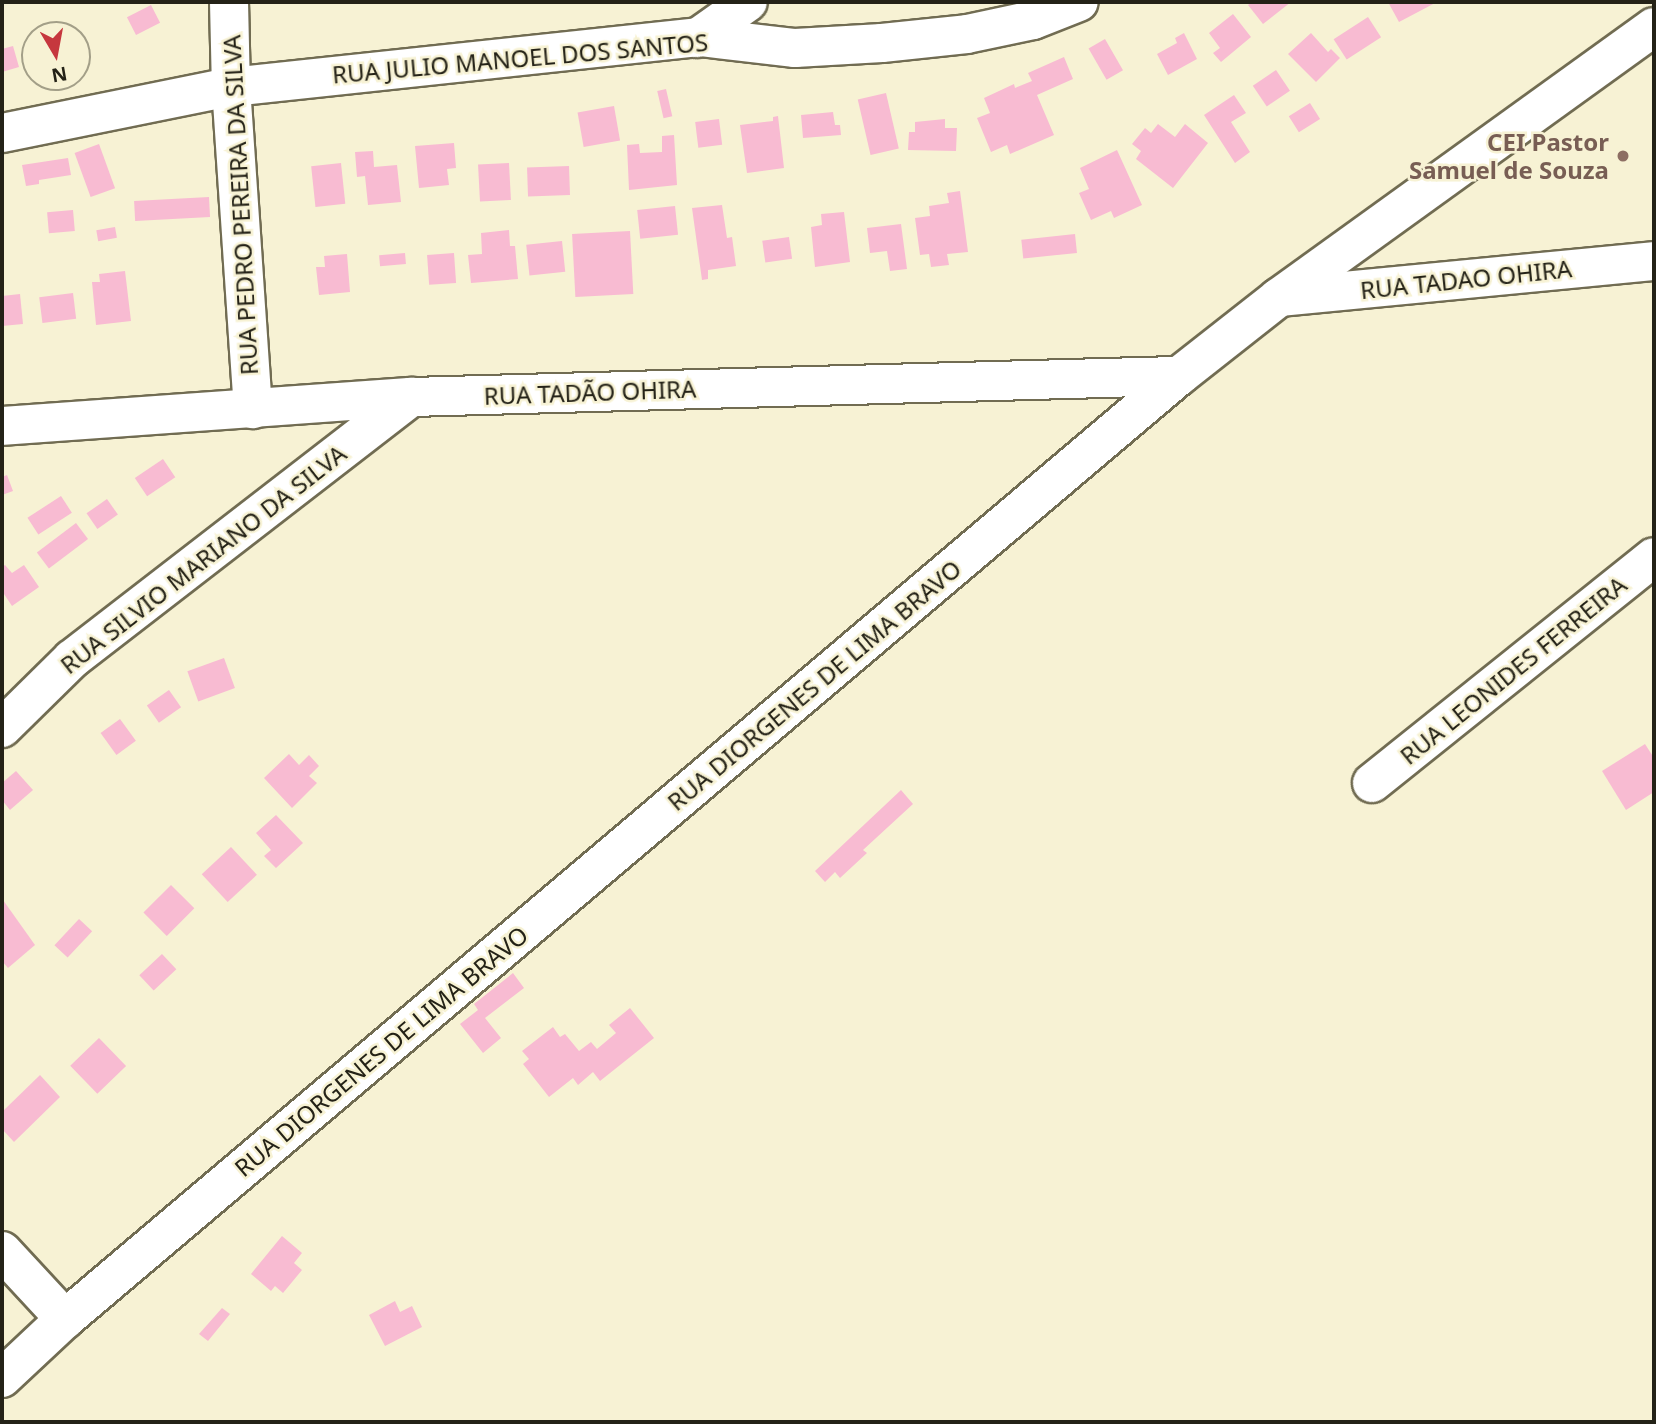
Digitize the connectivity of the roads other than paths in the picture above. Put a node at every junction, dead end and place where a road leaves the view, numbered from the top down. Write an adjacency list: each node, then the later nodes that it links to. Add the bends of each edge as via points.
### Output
1 (229, 2): 6 (street, RUA PEDRO PEREIRA DA SILVA)
2 (748, 2): 5 (street)
3 (1079, 2): 5 (street, RUA JULIO MANOEL DOS SANTOS, via 1033,20 967,34 882,43 795,48)
4 (1654, 27): 9 (street, RUA DIORGENES DE LIMA BRAVO)
5 (696, 38): 6 (street, RUA JULIO MANOEL DOS SANTOS)
6 (231, 87): 7 (street, RUA JULIO MANOEL DOS SANTOS); 12 (street, RUA PEDRO PEREIRA DA SILVA)
7 (2, 133)
8 (1654, 261): 9 (street, RUA TADAO OHIRA)
9 (1278, 298): 10 (street, RUA DIORGENES DE LIMA BRAVO)
10 (1179, 376): 11 (street, RUA TADÃO OHIRA); 18 (street, RUA DIORGENES DE LIMA BRAVO)
11 (411, 397): 12 (street, RUA TADÃO OHIRA); 15 (street, RUA SILVIO MARIANO DA SILVA, via 72,659)
12 (253, 409): 13 (street, RUA TADÃO OHIRA)
13 (2, 426)
14 (1654, 557): 16 (street, RUA LEONIDES FERREIRA)
15 (2, 728)
16 (1372, 783)
17 (2, 1251): 18 (street)
18 (65, 1319): 19 (street, RUA DIORGENES DE LIMA BRAVO)
19 (2, 1378)

